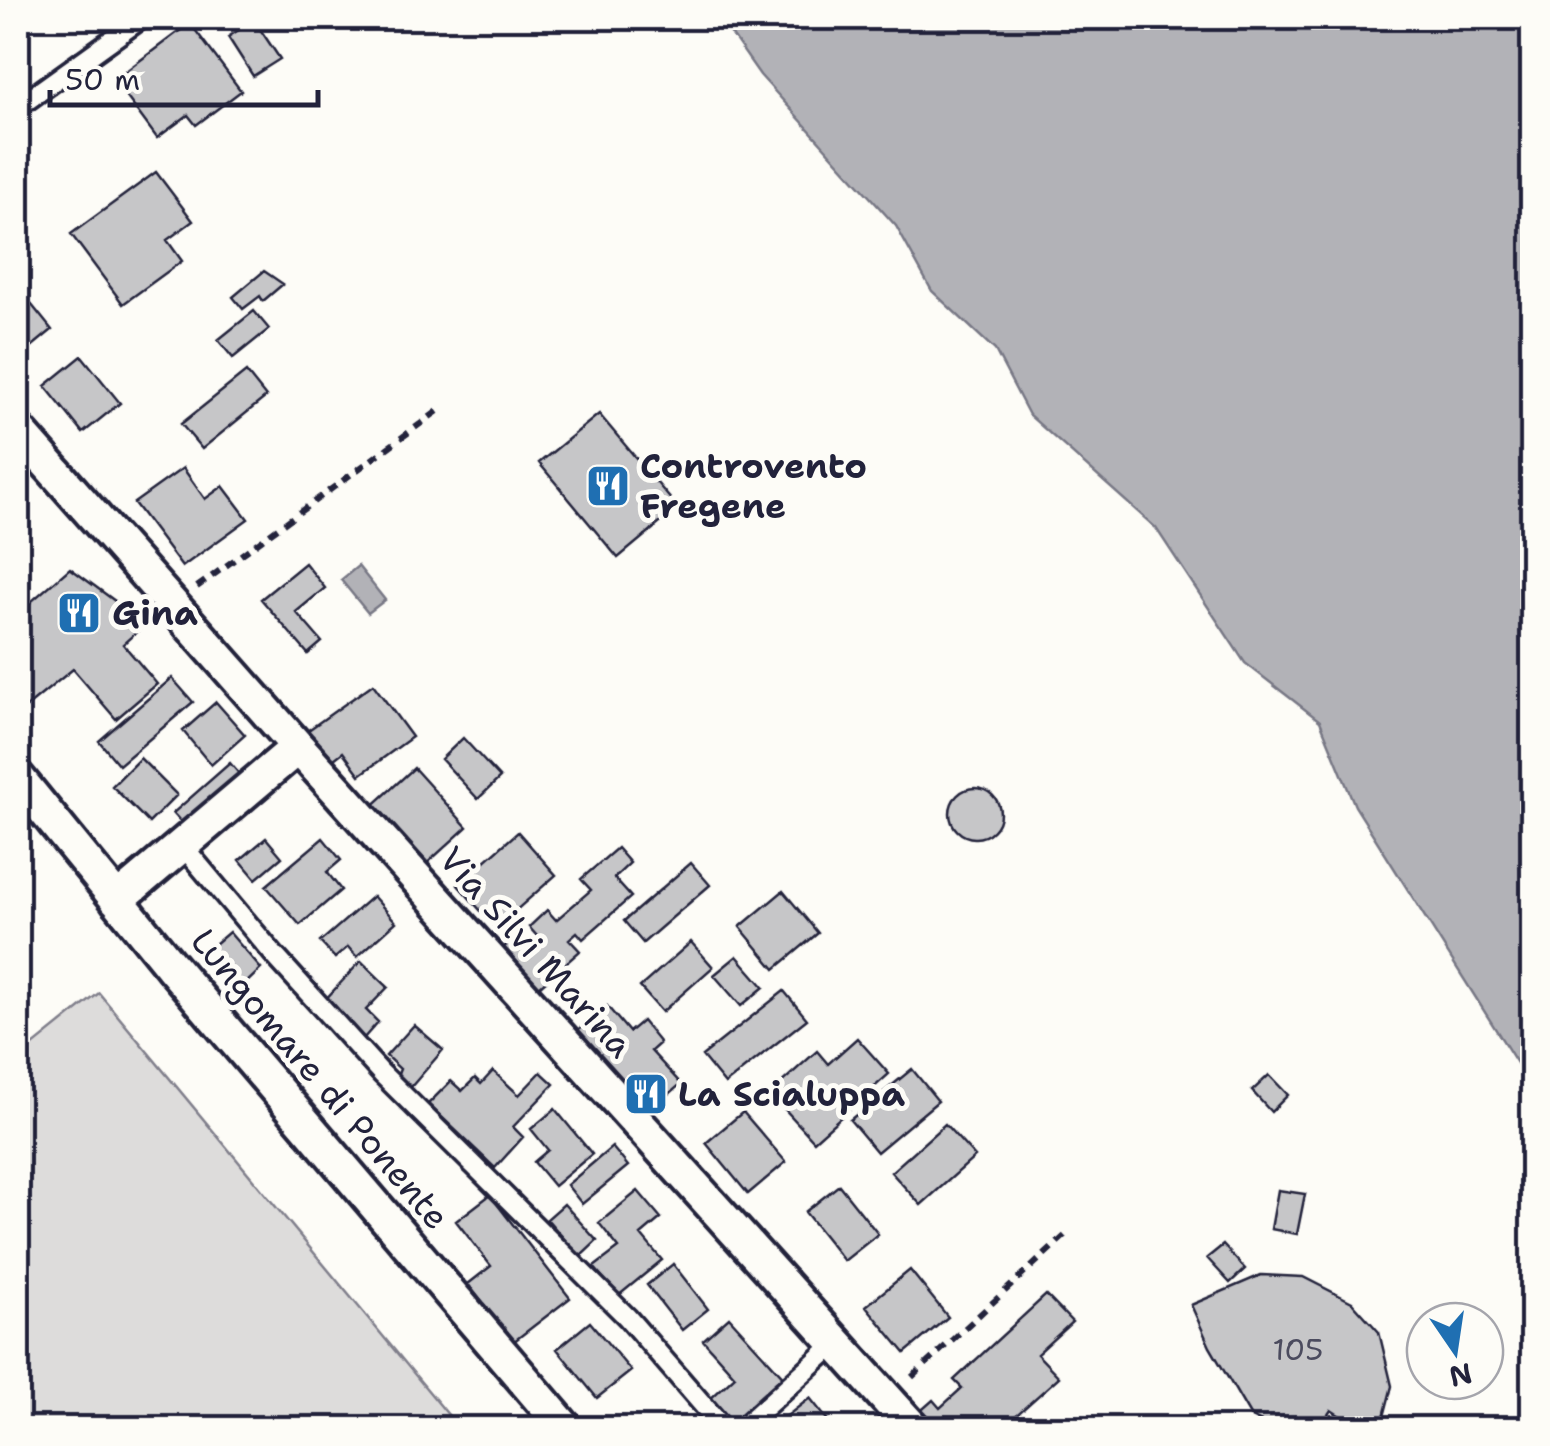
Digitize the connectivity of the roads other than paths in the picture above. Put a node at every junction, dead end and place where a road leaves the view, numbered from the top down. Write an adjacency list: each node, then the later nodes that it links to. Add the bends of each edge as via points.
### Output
1 (142, 18): 2 (lane)
2 (18, 107)
3 (18, 430): 4 (street, Via Silvi Marina)
4 (298, 747): 6 (street); 8 (street, Via Silvi Marina)
5 (18, 778): 7 (street, Lungomare di Ponente)
6 (182, 845): 7 (street); 10 (lane, via 382,1074 615,1304)
7 (117, 900): 9 (street, Lungomare di Ponente)
8 (836, 1343): 11 (lane); 12 (street, Via Silvi Marina)
9 (565, 1428)
10 (723, 1428)
11 (742, 1428)
12 (912, 1428)

